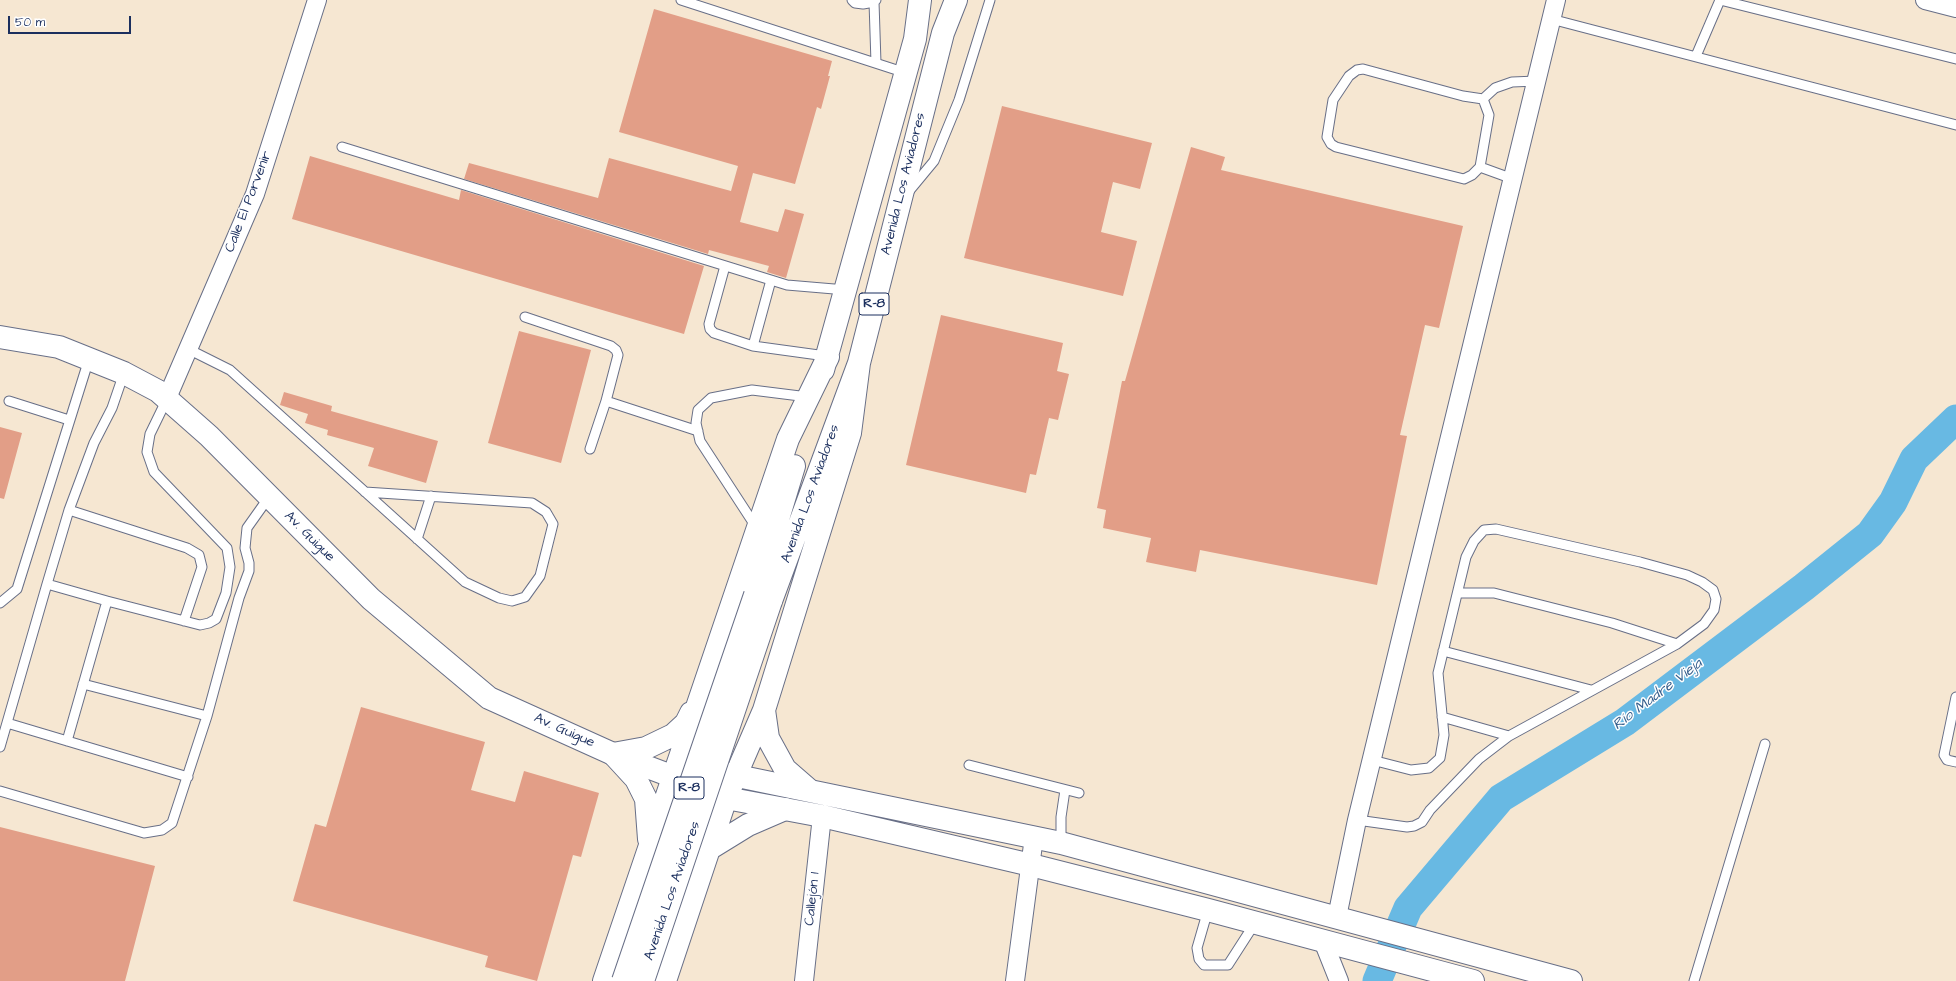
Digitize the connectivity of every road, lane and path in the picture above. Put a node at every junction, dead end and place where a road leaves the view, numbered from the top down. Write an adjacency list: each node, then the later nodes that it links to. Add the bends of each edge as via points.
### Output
1 (317, 0): 30 (street, Calle El Porvenir, via 256,194)
2 (852, 0): 10 (lane, via 863,4)
3 (920, 0): 16 (main road, Avenida Los Aviadores / R-8, via 915,39)
4 (956, 0): 23 (main road, Avenida Los Aviadores / R-8, via 943,33)
5 (990, 0): 23 (lane, via 959,100 934,161)
6 (1556, 0): 12 (street)
7 (1720, 0): 13 (lane); 14 (lane)
8 (1925, 0): 11 (street)
9 (685, 1): 15 (lane)
10 (875, 1): 15 (lane)
11 (1950, 5)
12 (1551, 19): 13 (lane); 17 (street)
13 (1696, 56): 19 (lane)
14 (1956, 59)
15 (876, 63): 16 (lane)
16 (906, 73): 26 (main road, Avenida Los Aviadores / R-8)
17 (1537, 81): 18 (lane, via 1512,82 1496,88); 22 (street)
18 (1483, 99): 21 (lane, via 1489,115); 21 (lane, via 1363,69 1357,70 1349,76 1333,100 1327,137 1336,147 1464,179)
19 (1956, 125)
20 (342, 147): 24 (lane)
21 (1480, 167): 22 (lane)
22 (1513, 179): 69 (street)
23 (900, 202): 33 (main road, Avenida Los Aviadores / R-8)
24 (725, 266): 25 (lane); 29 (lane, via 709,324 710,329 714,333)
25 (771, 280): 26 (lane, via 787,285); 29 (lane)
26 (846, 290): 31 (main road, Avenida Los Aviadores / R-8)
27 (525, 317): 38 (lane, via 611,346 616,350 618,355)
28 (0, 337): 32 (main road, Av. Guigue, via 59,347)
29 (752, 346): 31 (lane)
30 (188, 350): 36 (street, Calle El Porvenir); 42 (lane, via 230,370)
31 (828, 356): 35 (main road); 50 (main road, Avenida Los Aviadores / R-8)
32 (89, 359): 34 (main road, Av. Guigue); 39 (lane)
33 (859, 363): 50 (main road, Avenida Los Aviadores / R-8); 60 (main road, R-8, via 850,433)
34 (124, 372): 36 (main road, Av. Guigue); 45 (lane, via 112,408 94,443)
35 (808, 397): 40 (lane, via 752,390 711,398 698,410); 46 (main road, via 788,439)
36 (167, 398): 44 (main road, Av. Guigue, via 209,436); 53 (lane, via 150,434 147,452 154,472 227,548 230,567 226,593 216,619 200,625)
37 (8, 400): 39 (lane)
38 (606, 400): 40 (lane); 41 (lane)
39 (69, 420): 52 (lane, via 17,589)
40 (698, 431): 46 (lane, via 700,441)
41 (590, 449)
42 (366, 492): 43 (lane); 47 (lane)
43 (431, 496): 47 (lane); 47 (lane, via 532,503 546,512 553,524 540,576 525,597 512,601 499,598 465,582)
44 (269, 498): 61 (lane, via 247,528 245,548 249,571 239,598); 68 (main road, Av. Guigue, via 371,599 489,698)
45 (69, 510): 48 (lane); 53 (lane, via 187,548 199,555 202,567)
46 (758, 529): 58 (main road)
47 (417, 539)
48 (47, 584): 51 (lane); 63 (lane)
49 (1458, 593): 54 (lane, via 1494,593 1612,623); 54 (lane, via 1466,557 1474,541 1484,530 1496,529 1632,560 1687,575 1713,590 1716,599 1714,610 1704,624); 55 (lane)
50 (763, 598): 93 (main road, Avenida Los Aviadores / R-8, bridge); 94 (main road, Avenida Los Aviadores / R-8, bridge)
51 (107, 602): 53 (lane); 56 (lane)
52 (0, 603)
53 (184, 621)
54 (1677, 644): 57 (lane)
55 (1443, 651): 57 (lane); 62 (lane, via 1438,673)
56 (83, 684): 61 (lane); 65 (lane)
57 (1591, 690): 64 (lane)
58 (702, 695): 68 (main road, via 686,723 673,735 646,748); 72 (main road)
59 (1956, 697): 70 (lane, via 1944,755 1947,760)
60 (764, 710): 73 (main road, R-8); 75 (main road, via 768,738 785,769)
61 (207, 716): 74 (lane)
62 (1442, 717): 64 (lane); 69 (lane, via 1444,734 1440,758 1429,768 1411,770)
63 (7, 723): 65 (lane); 67 (lane)
64 (1509, 736): 82 (lane, via 1479,759 1430,810 1422,822 1407,827)
65 (67, 741): 74 (lane)
66 (1765, 744): 101 (lane)
67 (0, 746)
68 (613, 754): 72 (main road, Av. Guigue); 86 (main road, via 636,778 646,799)
69 (1372, 760): 82 (street)
70 (1956, 762)
71 (969, 766): 76 (lane)
72 (677, 769): 73 (main road); 79 (main road); 86 (main road, R-8)
73 (736, 776): 75 (main road); 79 (main road)
74 (188, 777): 77 (lane, via 172,823 162,830 144,832)
75 (808, 789): 83 (main road)
76 (1065, 790): 78 (lane); 84 (lane)
77 (0, 791)
78 (1079, 793)
79 (726, 798): 80 (main road); 85 (main road)
80 (785, 809): 81 (main road); 85 (main road, via 748,825)
81 (822, 816): 87 (main road); 96 (street, Callejón 1)
82 (1358, 820): 89 (street)
83 (1034, 837): 84 (main road); 87 (street)
84 (1061, 843): 89 (main road)
85 (709, 849): 95 (main road)
86 (650, 850): 92 (main road, R-8)
87 (1031, 865): 88 (main road); 97 (street)
88 (1208, 910): 90 (main road); 90 (lane, via 1197,948 1199,959 1204,965 1228,965)
89 (1347, 920): 100 (main road)
90 (1256, 922): 91 (main road)
91 (1323, 941): 98 (street); 99 (main road)
92 (604, 981)
93 (623, 981)
94 (643, 981)
95 (666, 981)
96 (804, 981)
97 (1015, 981)
98 (1339, 981)
99 (1473, 981)
100 (1572, 981)
101 (1694, 981)

